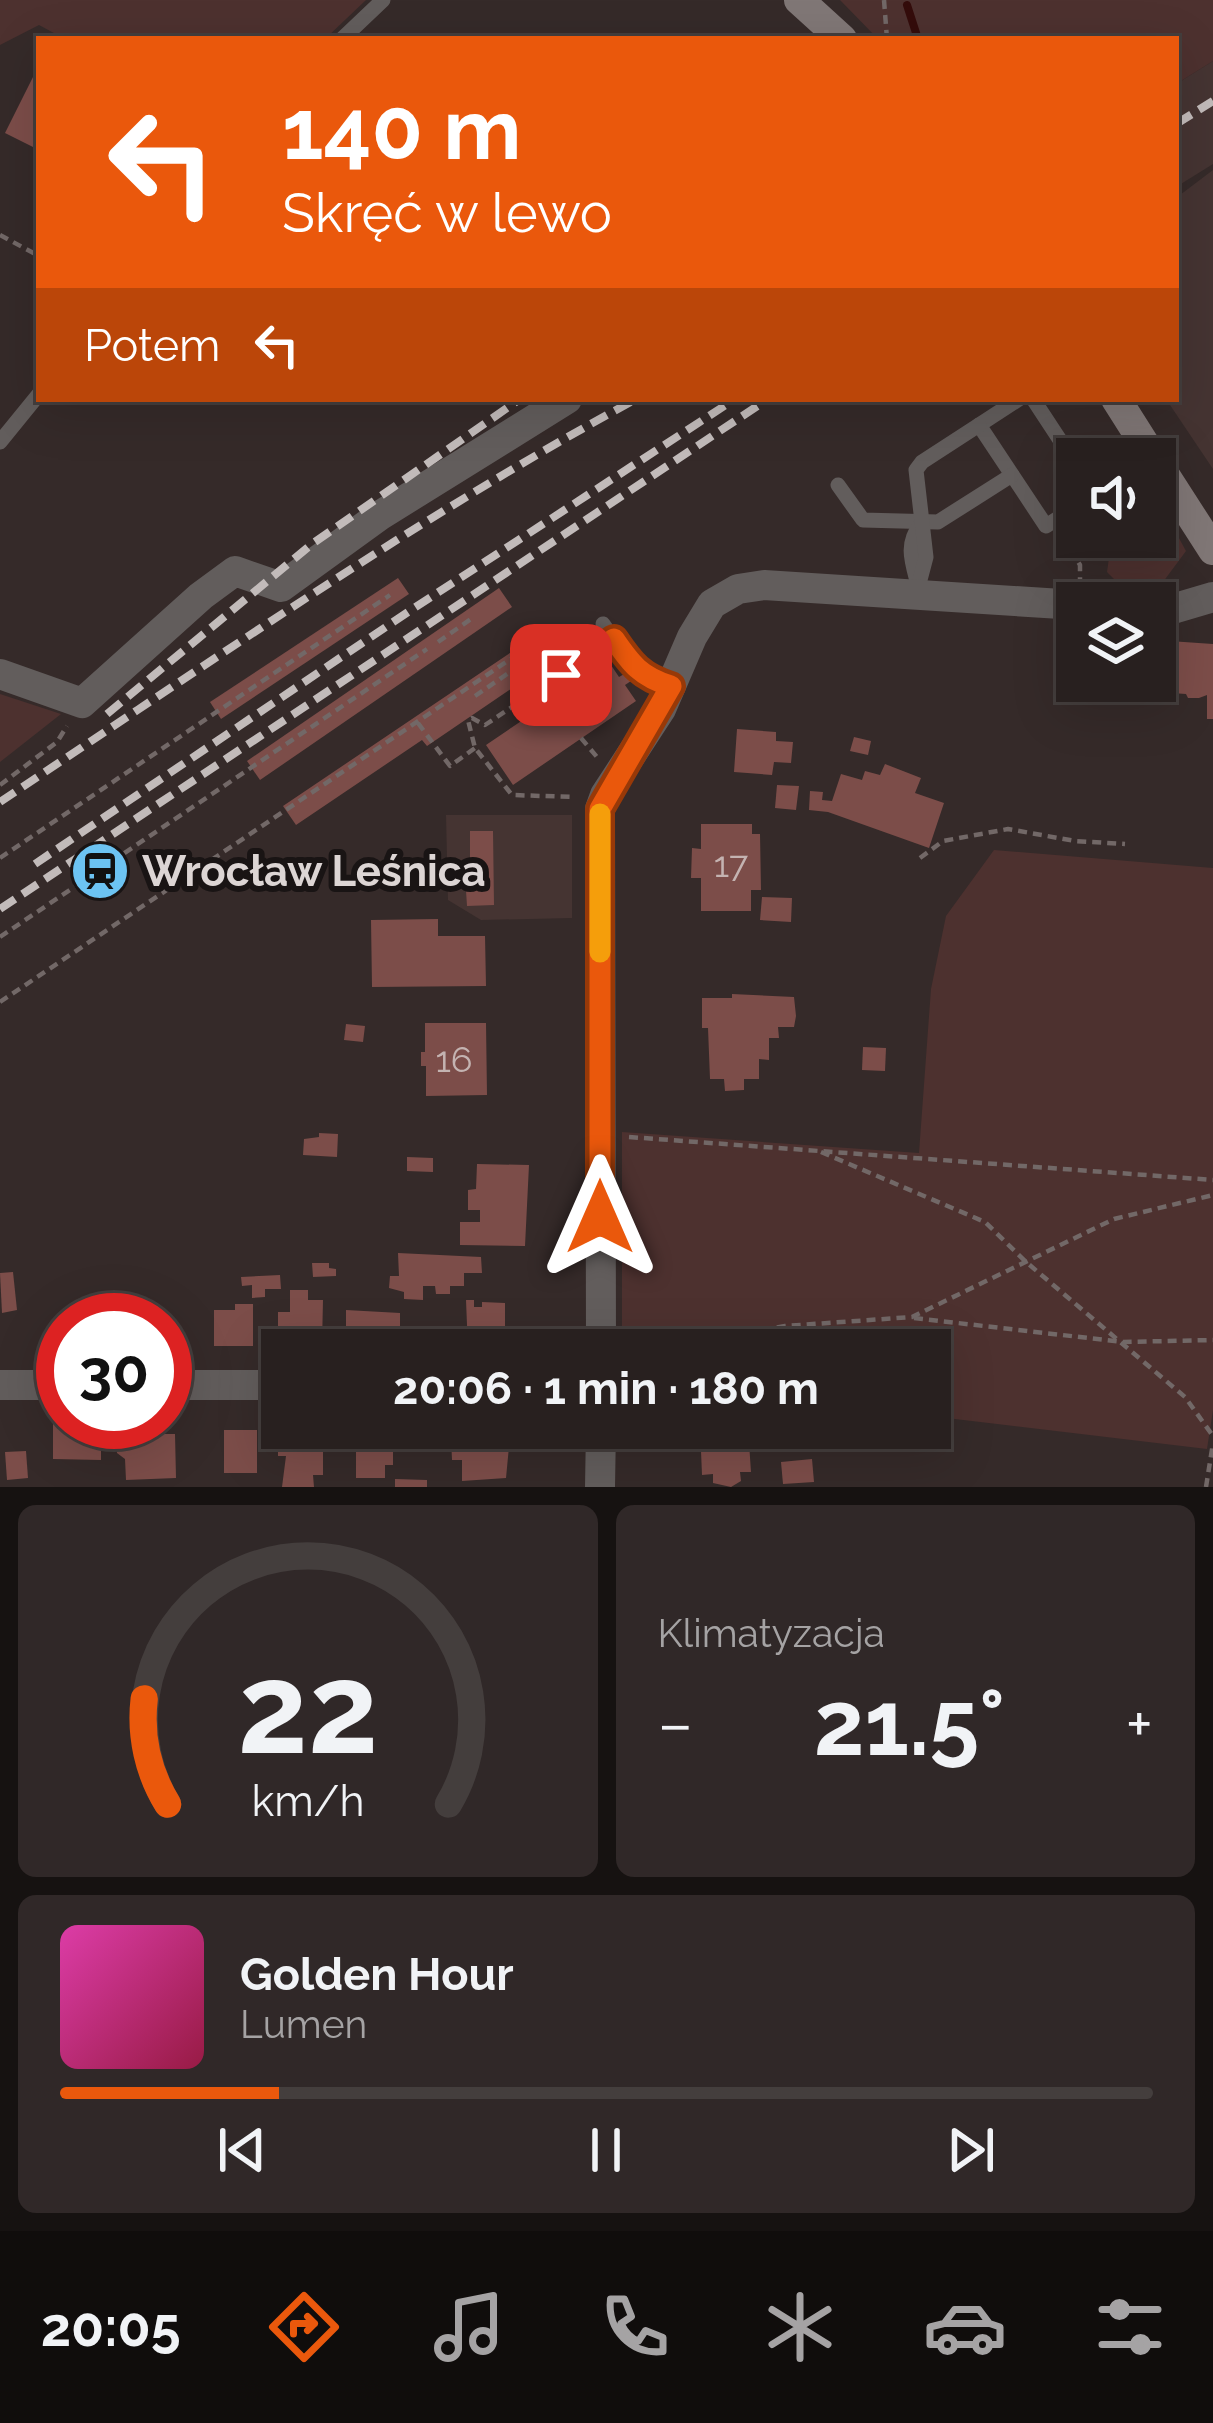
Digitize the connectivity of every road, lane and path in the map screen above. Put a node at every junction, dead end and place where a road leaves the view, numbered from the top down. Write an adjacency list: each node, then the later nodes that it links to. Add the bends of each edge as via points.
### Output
1 (383, 0): 5 (lane)
2 (799, 0): 6 (street)
3 (894, 0): 4 (path)
4 (885, 4): 7 (path)
5 (345, 36)
6 (839, 36)
7 (887, 36)
8 (0, 235): 9 (path)
9 (36, 254)
10 (36, 398): 18 (lane)
11 (562, 402): 43 (street, via 281,587 235,571)
12 (1014, 402): 15 (lane)
13 (1035, 402): 16 (lane)
14 (1118, 402): 17 (street)
15 (979, 425): 19 (lane); 24 (lane, via 916,470)
16 (1059, 438)
17 (1141, 438)
18 (0, 442)
19 (1012, 475): 23 (lane, via 1046,526); 24 (lane, via 938,523)
20 (838, 485): 24 (lane, via 863,520)
21 (1176, 493): 25 (street)
22 (1056, 519): 23 (lane)
23 (1052, 522): 26 (path, via 1080,565)
24 (921, 524): 27 (lane, via 926,556)
25 (1213, 550)
26 (1080, 582)
27 (917, 588): 30 (street); 41 (street, via 738,589 712,604)
28 (390, 595): 52 (path)
29 (1213, 597): 31 (street)
30 (1056, 602)
31 (1176, 608)
32 (471, 619): 35 (path)
33 (603, 624): 34 (lane)
34 (614, 639): 40 (lane); 41 (lane, via 634,668)
35 (438, 642)
36 (427, 649): 53 (path)
37 (530, 658): 38 (path); 42 (path); 44 (path, via 524,650)
38 (535, 666)
39 (0, 674): 43 (street)
40 (561, 675): 47 (path, via 485,725 468,720)
41 (671, 686): 61 (street, via 600,809)
42 (475, 696)
43 (82, 703): 48 (path, via 57,742)
44 (417, 722): 47 (path, via 450,766); 54 (path)
45 (581, 738): 46 (path)
46 (587, 747)
47 (475, 748): 49 (path, via 512,795)
48 (0, 785)
49 (580, 797)
50 (1125, 844): 51 (path, via 1009,829 944,841)
51 (920, 857)
52 (0, 858)
53 (0, 937)
54 (0, 1002)
55 (617, 1136): 56 (path)
56 (820, 1151): 57 (path); 59 (path, via 985,1222)
57 (1213, 1180)
58 (1213, 1195): 59 (path, via 1114,1220)
59 (1025, 1261): 60 (path); 64 (path)
60 (912, 1317): 62 (path); 64 (path)
61 (601, 1329)
62 (769, 1329)
63 (1213, 1340): 64 (path)
64 (1123, 1342): 69 (path, via 1185,1397)
65 (36, 1384): 66 (street)
66 (0, 1385)
67 (192, 1385): 68 (street)
68 (261, 1385)
69 (1213, 1440): 72 (path)
70 (601, 1449): 71 (street)
71 (600, 1487)
72 (1206, 1487)

